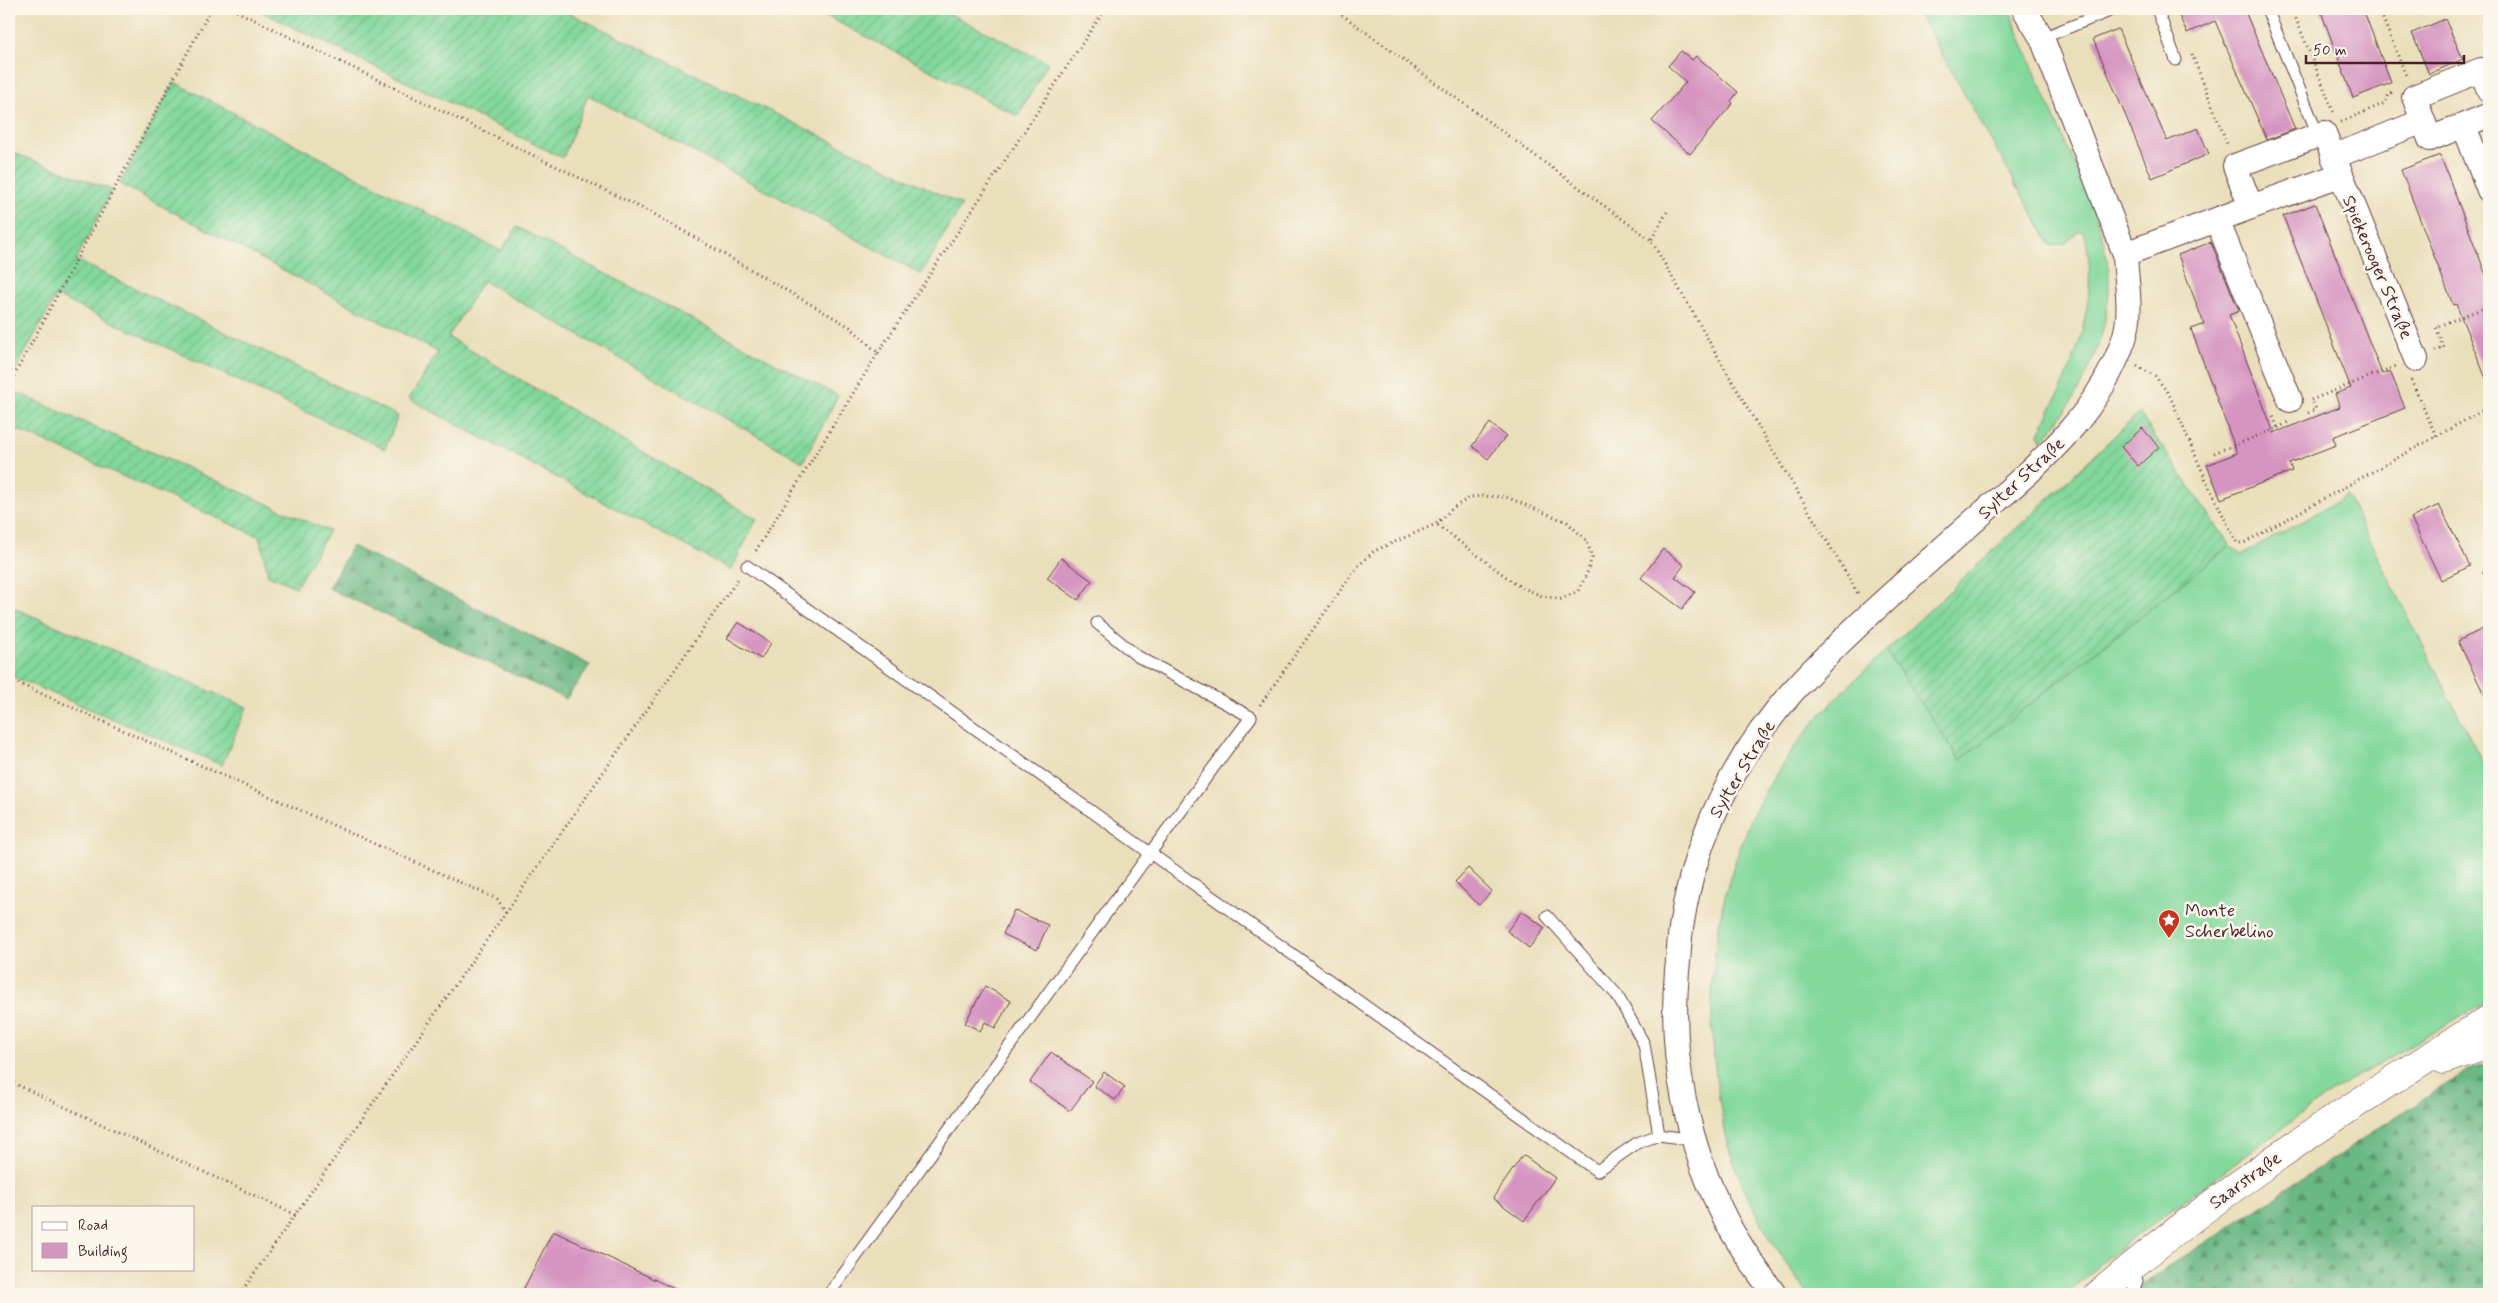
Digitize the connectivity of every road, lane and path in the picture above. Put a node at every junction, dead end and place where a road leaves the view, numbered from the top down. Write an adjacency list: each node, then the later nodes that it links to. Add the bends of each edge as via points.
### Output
1 (212, 9): 33 (path)
2 (232, 9): 30 (path, via 654,214 850,328)
3 (1105, 9): 30 (path)
4 (1334, 9): 27 (path)
5 (2024, 9): 12 (street, Sylter Straße)
6 (2036, 9): 12 (street, Sylter Straße)
7 (2115, 9): 12 (lane)
8 (2157, 9): 13 (lane)
9 (2268, 9): 20 (lane)
10 (2292, 9): 16 (path)
11 (2379, 9): 15 (path)
12 (2042, 38): 28 (street, Sylter Straße)
13 (2176, 60): 22 (path, via 2192,54)
14 (2489, 90): 15 (street, via 2481,70)
15 (2411, 91): 18 (street); 21 (path, via 2393,91 2385,103 2338,123)
16 (2334, 114)
17 (2489, 115): 19 (street)
18 (2423, 121): 19 (street, via 2430,139); 21 (street, Spiekerooger Straße)
19 (2464, 126): 23 (street)
20 (2318, 135): 21 (street, Spiekerooger Straße, via 2324,133); 22 (street)
21 (2340, 161): 24 (street, Spiekerooger Straße); 32 (street, Spiekerooger Straße)
22 (2235, 166): 24 (street)
23 (2489, 190)
24 (2251, 208): 26 (street, Spiekerooger Straße)
25 (1667, 212): 27 (path)
26 (2217, 220): 28 (street, Spiekerooger Straße); 34 (street)
27 (1651, 240): 42 (path)
28 (2125, 254): 31 (street, Sylter Straße, via 2126,282 2116,316)
29 (2489, 306): 32 (path, via 2436,327 2444,348)
30 (878, 353): 39 (path)
31 (2116, 356): 36 (path, via 2155,376 2169,394 2237,543 2244,544); 42 (street, Sylter Straße, via 2099,394 2057,447)
32 (2410, 361): 34 (path, via 2311,400 2308,393); 36 (path)
33 (9, 385)
34 (2290, 400): 37 (path, via 2270,408 2278,428)
35 (2489, 407): 36 (path)
36 (2436, 436)
37 (2214, 453)
38 (1436, 524): 38 (path, via 1471,497 1506,497 1567,522 1587,541 1592,558 1578,591 1561,599 1542,596 1517,585); 45 (path, via 1374,551 1357,567)
39 (746, 566): 46 (lane); 47 (path)
40 (2483, 572): 41 (path)
41 (2489, 585)
42 (1870, 614): 54 (street, Sylter Straße, via 1791,693 1759,736 1721,798 1702,842 1682,924 1674,997 1680,1071)
43 (1096, 623): 45 (lane, via 1137,656)
44 (9, 679): 47 (path, via 497,899)
45 (1252, 717): 46 (lane)
46 (1150, 853): 53 (lane, via 1597,1171 1632,1146); 58 (lane)
47 (506, 912): 55 (path)
48 (1547, 916): 53 (lane, via 1617,995 1644,1044)
49 (2489, 1019): 51 (main road, Saarstraße)
50 (2489, 1045): 51 (main road, Saarstraße)
51 (2399, 1075): 56 (main road, Saarstraße, via 2224,1193)
52 (9, 1082): 55 (path)
53 (1658, 1135): 54 (lane)
54 (1695, 1140): 59 (street, Sylter Straße, via 1727,1224)
55 (296, 1214): 57 (path)
56 (2134, 1264): 60 (main road, Saarstraße); 61 (lane, via 2137,1281)
57 (240, 1294)
58 (829, 1294)
59 (1774, 1294)
60 (2100, 1294)
61 (2132, 1294)

